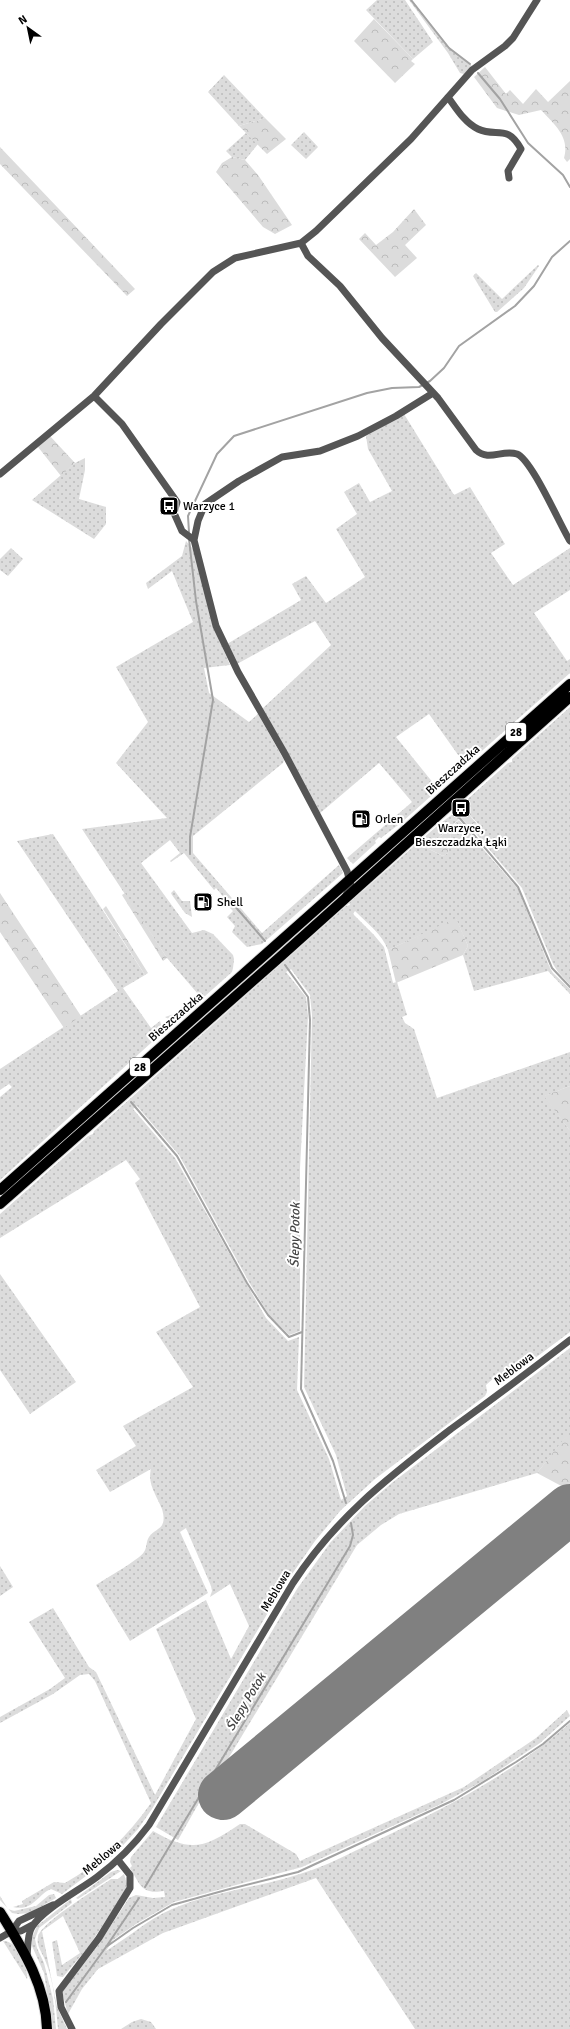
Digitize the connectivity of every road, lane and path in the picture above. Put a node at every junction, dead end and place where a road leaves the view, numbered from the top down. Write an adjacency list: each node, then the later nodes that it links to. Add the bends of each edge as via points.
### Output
1 (537, 0): 2 (street, via 514,38 472,70)
2 (448, 97): 3 (street, via 468,122 478,129 510,135 517,142 521,149 508,171); 4 (street, via 411,139 350,200)
3 (509, 178)
4 (301, 243): 5 (street, via 308,256 340,286 382,338); 6 (street, via 235,258 213,272)
5 (430, 390): 8 (street, via 396,416 358,436 320,451 282,457 239,481 205,504); 9 (street, via 479,452 490,456 515,454 524,460)
6 (94, 396): 7 (street); 8 (street, via 122,424 165,484 177,502 174,513 182,531)
7 (0, 474)
8 (194, 539): 13 (street, via 216,626 238,672)
9 (570, 541)
10 (570, 684): 13 (main road, Bieszczadzka / 28)
11 (570, 697): 12 (main road, Bieszczadzka / 28)
12 (375, 872): 13 (street, Bieszczadzka, via 365,878); 14 (main road, Bieszczadzka / 28)
13 (351, 876): 14 (street, Bieszczadzka); 15 (main road, Bieszczadzka / 28)
14 (344, 899): 16 (main road, Bieszczadzka / 28)
15 (0, 1190)
16 (0, 1204)
17 (570, 1340): 18 (street, Meblowa, via 379,1484 336,1526 294,1583 162,1806 139,1838)
18 (118, 1860): 19 (street, Meblowa); 26 (street, via 130,1875 130,1888 99,1938 59,1991 61,2007)
19 (59, 1902): 21 (street, Meblowa); 22 (street, Meblowa, via 19,1921)
20 (0, 1912): 22 (main road)
21 (34, 1924): 22 (street, Meblowa, via 21,1931); 24 (street, via 29,1935)
22 (12, 1931): 23 (street); 24 (main road)
23 (0, 1938)
24 (27, 1957): 25 (main road, via 42,1995)
25 (47, 2029)
26 (72, 2029)

